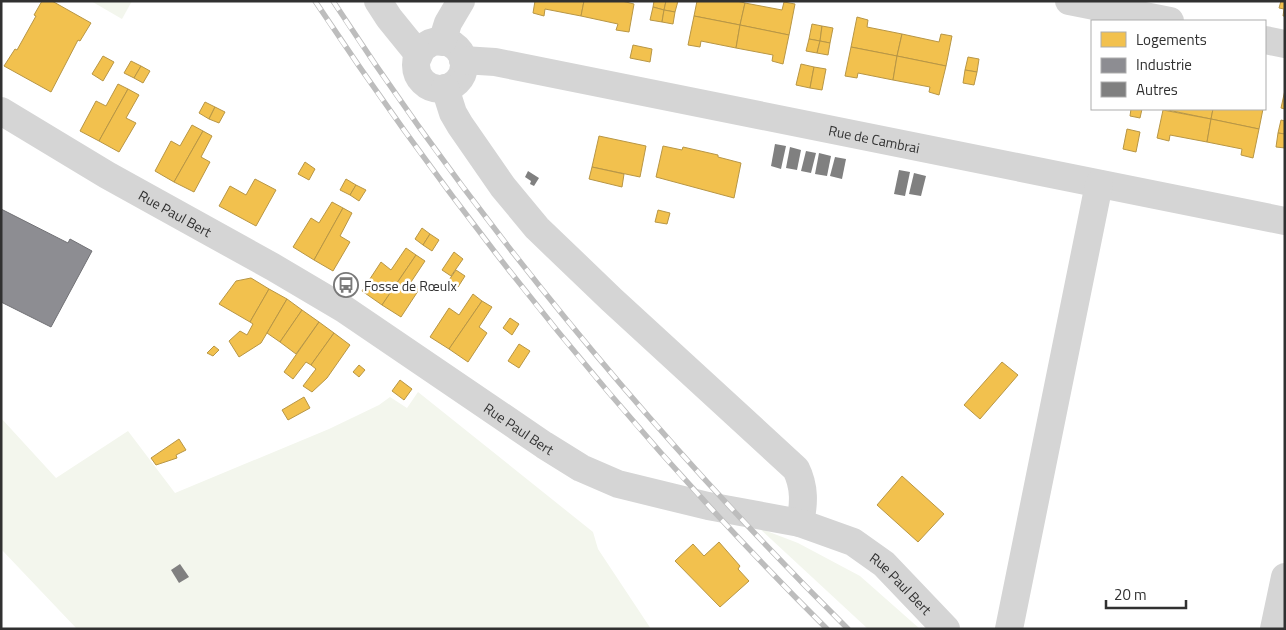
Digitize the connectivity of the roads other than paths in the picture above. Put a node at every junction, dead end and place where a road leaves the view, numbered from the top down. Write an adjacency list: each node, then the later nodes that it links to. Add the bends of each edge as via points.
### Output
1 (378, 1): 8 (street)
2 (461, 1): 6 (street, via 448,23)
3 (1069, 1): 4 (street)
4 (1165, 20)
5 (1266, 40): 7 (street)
6 (442, 42): 8 (street, via 431,43); 9 (street, via 458,49)
7 (1285, 44)
8 (419, 55): 10 (street, via 416,68 421,80 432,88)
9 (463, 60): 10 (street, via 460,78); 14 (street, Rue de Cambrai, via 495,62)
10 (446, 88): 16 (street, via 454,113 465,132 503,187 538,228 796,470 804,492)
11 (1, 111): 13 (street, Rue Paul Bert)
12 (1, 128): 13 (street, Rue Paul Bert)
13 (107, 176): 16 (street, Rue Paul Bert, via 344,309 581,468 636,489)
14 (1099, 184): 15 (street, Rue de Cambrai); 19 (street)
15 (1285, 220)
16 (800, 523): 18 (street, Rue Paul Bert, via 845,539 869,553 884,564)
17 (1285, 577): 20 (street)
18 (946, 629)
19 (1009, 629)
20 (1274, 629)

